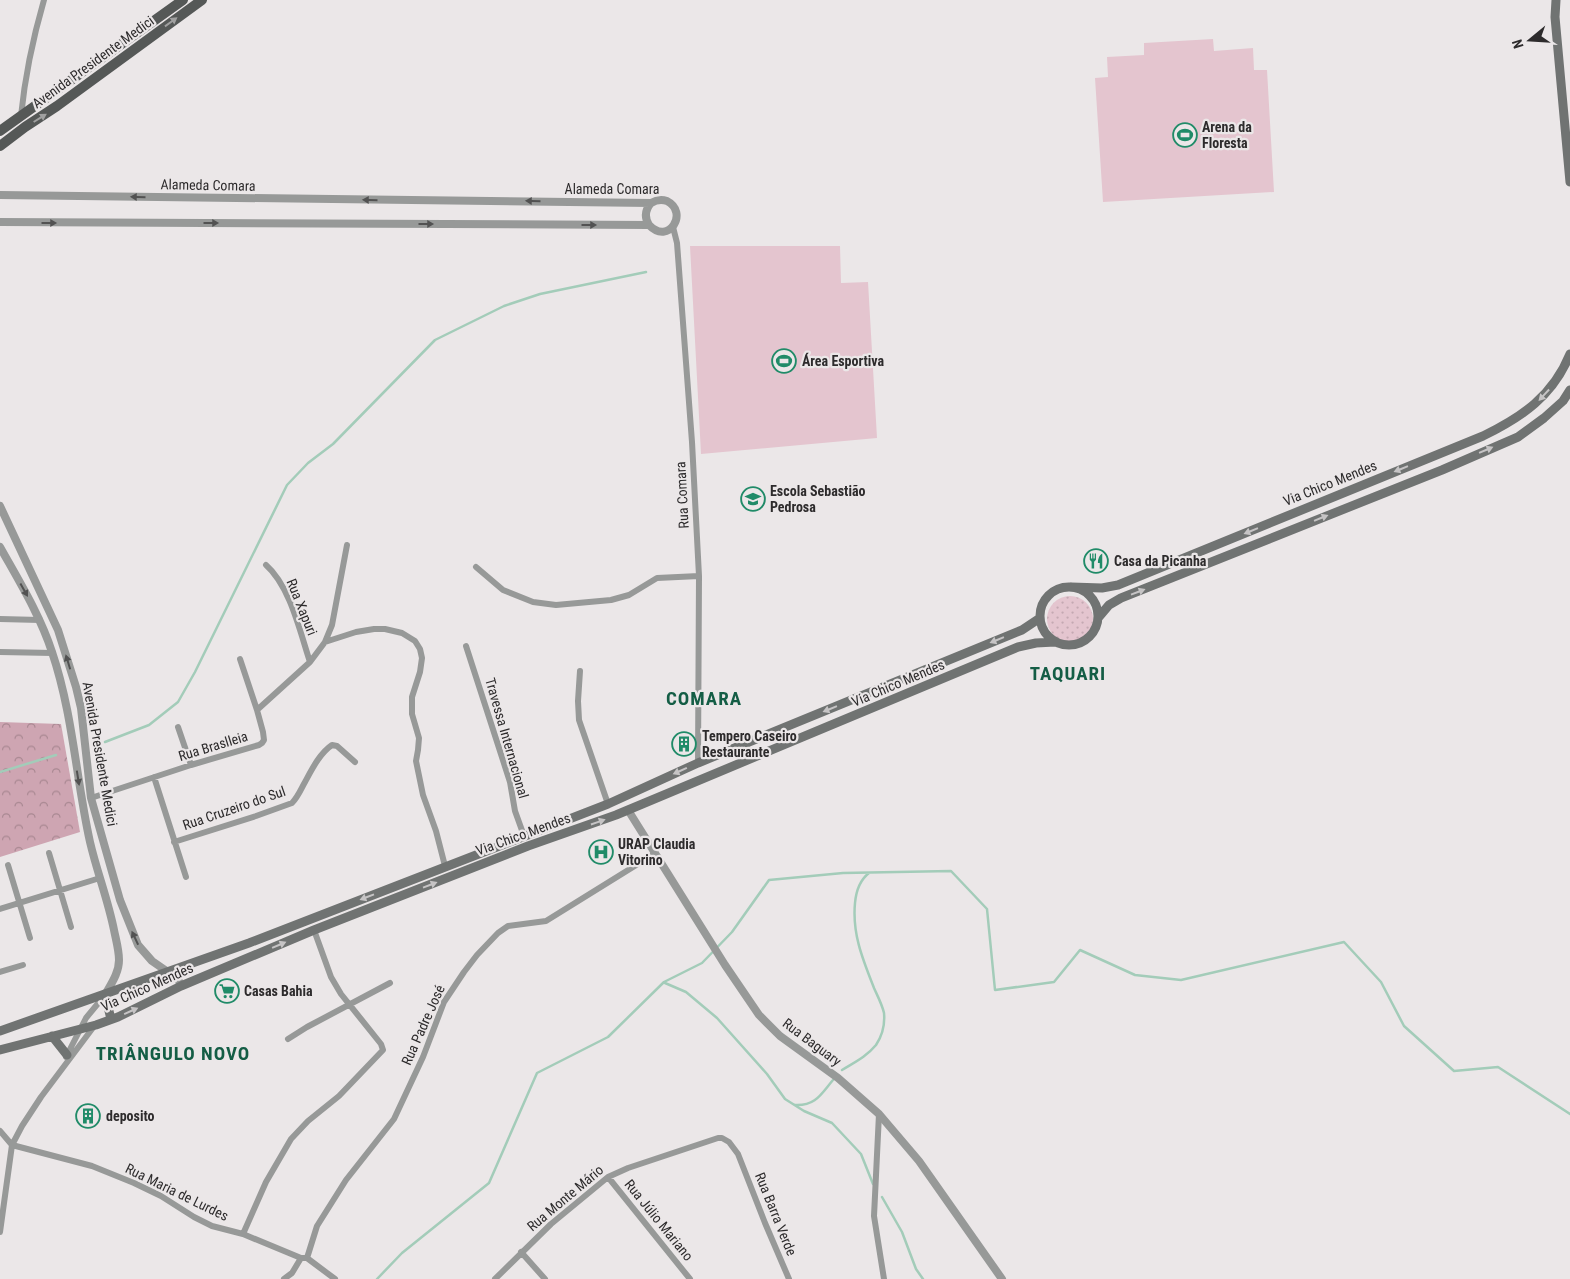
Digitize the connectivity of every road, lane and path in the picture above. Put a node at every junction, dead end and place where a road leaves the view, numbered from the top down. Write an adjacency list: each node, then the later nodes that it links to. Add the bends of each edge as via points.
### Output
1 (44, 0): 5 (street, via 29,58)
2 (182, 0): 5 (main road, Avenida Presidente Medici)
3 (202, 0): 7 (main road, Avenida Presidente Medici, one-way to 3)
4 (1556, 0): 8 (main road)
5 (21, 116): 6 (main road, Avenida Presidente Medici)
6 (0, 131)
7 (0, 146)
8 (1570, 182)
9 (0, 195): 10 (street, Alameda Comara, one-way to 9)
10 (651, 203): 12 (street, via 645,216); 13 (street, Alameda Comara, via 665,200 673,206 677,215)
11 (0, 222): 12 (street, one-way to 12)
12 (649, 225): 13 (street, via 660,232)
13 (673, 227): 21 (street, Rua Comara, via 677,243 692,433)
14 (1570, 354): 22 (main road, Via Chico Mendes, one-way to 22, via 1546,394 1523,414 1482,436 1118,585)
15 (1570, 390): 24 (main road, one-way to 15, via 1109,605 1121,598 1518,436 1544,418)
16 (0, 506): 37 (street, Avenida Presidente Medici, one-way to 16, via 81,708 58,630)
17 (347, 545): 27 (street, via 332,624)
18 (0, 547): 26 (street, Avenida Presidente Medici, one-way to 26)
19 (266, 565): 33 (street, Rua Xapuri, via 275,574 289,600)
20 (476, 567): 21 (street, via 503,590 533,602 556,605 611,600 629,595 657,578)
21 (699, 576): 40 (street, Rua Comara)
22 (1071, 587): 23 (main road, via 1048,596 1043,602); 24 (main road, via 1089,595 1095,603)
23 (1040, 618): 28 (main road, via 1041,626); 40 (main road, Via Chico Mendes, one-way to 40, via 1022,630)
24 (1098, 618): 28 (main road, via 1095,629 1078,644)
25 (0, 619): 26 (street)
26 (40, 620): 31 (street, Avenida Presidente Medici)
27 (325, 642): 33 (street); 51 (street, via 356,632 385,629 402,633 415,641 420,649 420,672 412,697 412,714 419,738 416,761 423,795)
28 (1055, 642): 45 (main road, Via Chico Mendes, via 1018,647)
29 (466, 646): 46 (street, Travessa Internacional)
30 (0, 652): 31 (street)
31 (53, 653): 38 (street, Avenida Presidente Medici)
32 (240, 659): 35 (street)
33 (310, 662): 35 (street)
34 (580, 671): 44 (street, via 579,720)
35 (257, 710): 41 (street, Rua Braslleia, via 263,732 262,743)
36 (178, 727): 41 (street)
37 (86, 750): 38 (street); 43 (street, Avenida Presidente Medici)
38 (74, 752): 53 (street, Avenida Presidente Medici, one-way to 53, via 85,819)
39 (355, 762): 47 (street, Rua Cruzeiro do Sul, via 332,745 326,749 292,803)
40 (698, 763): 44 (main road, Via Chico Mendes, one-way to 44)
41 (191, 765): 42 (street, Rua Braslleia)
42 (154, 778): 43 (street, Rua Braslleia); 47 (street)
43 (91, 798): 62 (street, Avenida Presidente Medici, one-way to 43, via 146,955 133,934)
44 (608, 804): 46 (main road, Via Chico Mendes)
45 (628, 810): 49 (street, Rua Baguary); 58 (main road, Via Chico Mendes, one-way to 45)
46 (524, 836): 51 (main road, Via Chico Mendes)
47 (174, 842): 52 (street)
48 (50, 853): 54 (street)
49 (654, 854): 76 (street, Rua Baguary, via 759,1015 780,1036 838,1078); 84 (street, Rua Padre José, via 546,921 508,926 477,956 444,1002 394,1119 346,1180 317,1226)
50 (8, 865): 55 (street)
51 (446, 866): 62 (main road, Via Chico Mendes, one-way to 62)
52 (186, 877)
53 (100, 878): 54 (street); 65 (street, Avenida Presidente Medici, via 119,961 116,976)
54 (60, 890): 55 (street); 57 (street)
55 (19, 902): 56 (street); 59 (street)
56 (0, 909)
57 (71, 927)
58 (314, 930): 64 (main road, Via Chico Mendes, one-way to 58); 66 (street, via 331,977)
59 (30, 938)
60 (24, 966): 61 (street)
61 (0, 972)
62 (168, 972): 64 (street, Avenida Presidente Medici, via 178,979); 65 (main road, Via Chico Mendes)
63 (390, 984): 66 (street)
64 (181, 986): 67 (main road, Via Chico Mendes, one-way to 64)
65 (105, 995): 67 (main road); 69 (street); 70 (main road, Via Chico Mendes)
66 (349, 1005): 72 (street); 82 (street, via 383,1050 291,1139 266,1182)
67 (111, 1019): 68 (main road, Via Chico Mendes)
68 (96, 1025): 69 (main road, Via Chico Mendes); 75 (street)
69 (80, 1029): 71 (main road, Via Chico Mendes); 74 (street)
70 (0, 1031)
71 (52, 1036): 73 (main road, Via Chico Mendes); 74 (main road)
72 (288, 1039)
73 (0, 1050)
74 (66, 1055): 75 (street)
75 (62, 1068): 78 (street)
76 (879, 1114): 91 (street, via 874,1216); 92 (street, Rua Baguary, via 919,1161)
77 (0, 1131): 78 (street)
78 (12, 1146): 81 (street); 82 (street, Rua Maria de Lurdes, via 99,1169 149,1189 212,1226)
79 (740, 1159): 80 (street, Rua Monte Mário, via 733,1146 718,1138); 90 (street, Rua Barra Verde)
80 (608, 1177): 83 (street, Rua Monte Mário); 89 (street, Rua Júlio Mariano)
81 (0, 1232)
82 (243, 1234): 84 (street, Rua Maria de Lurdes)
83 (521, 1252): 87 (street, Rua Monte Mário); 88 (street)
84 (304, 1258): 85 (street, Rua Padre José); 86 (street, Rua Maria de Lurdes)
85 (284, 1279)
86 (335, 1279)
87 (496, 1279)
88 (545, 1279)
89 (690, 1279)
90 (789, 1279)
91 (884, 1279)
92 (1002, 1279)

